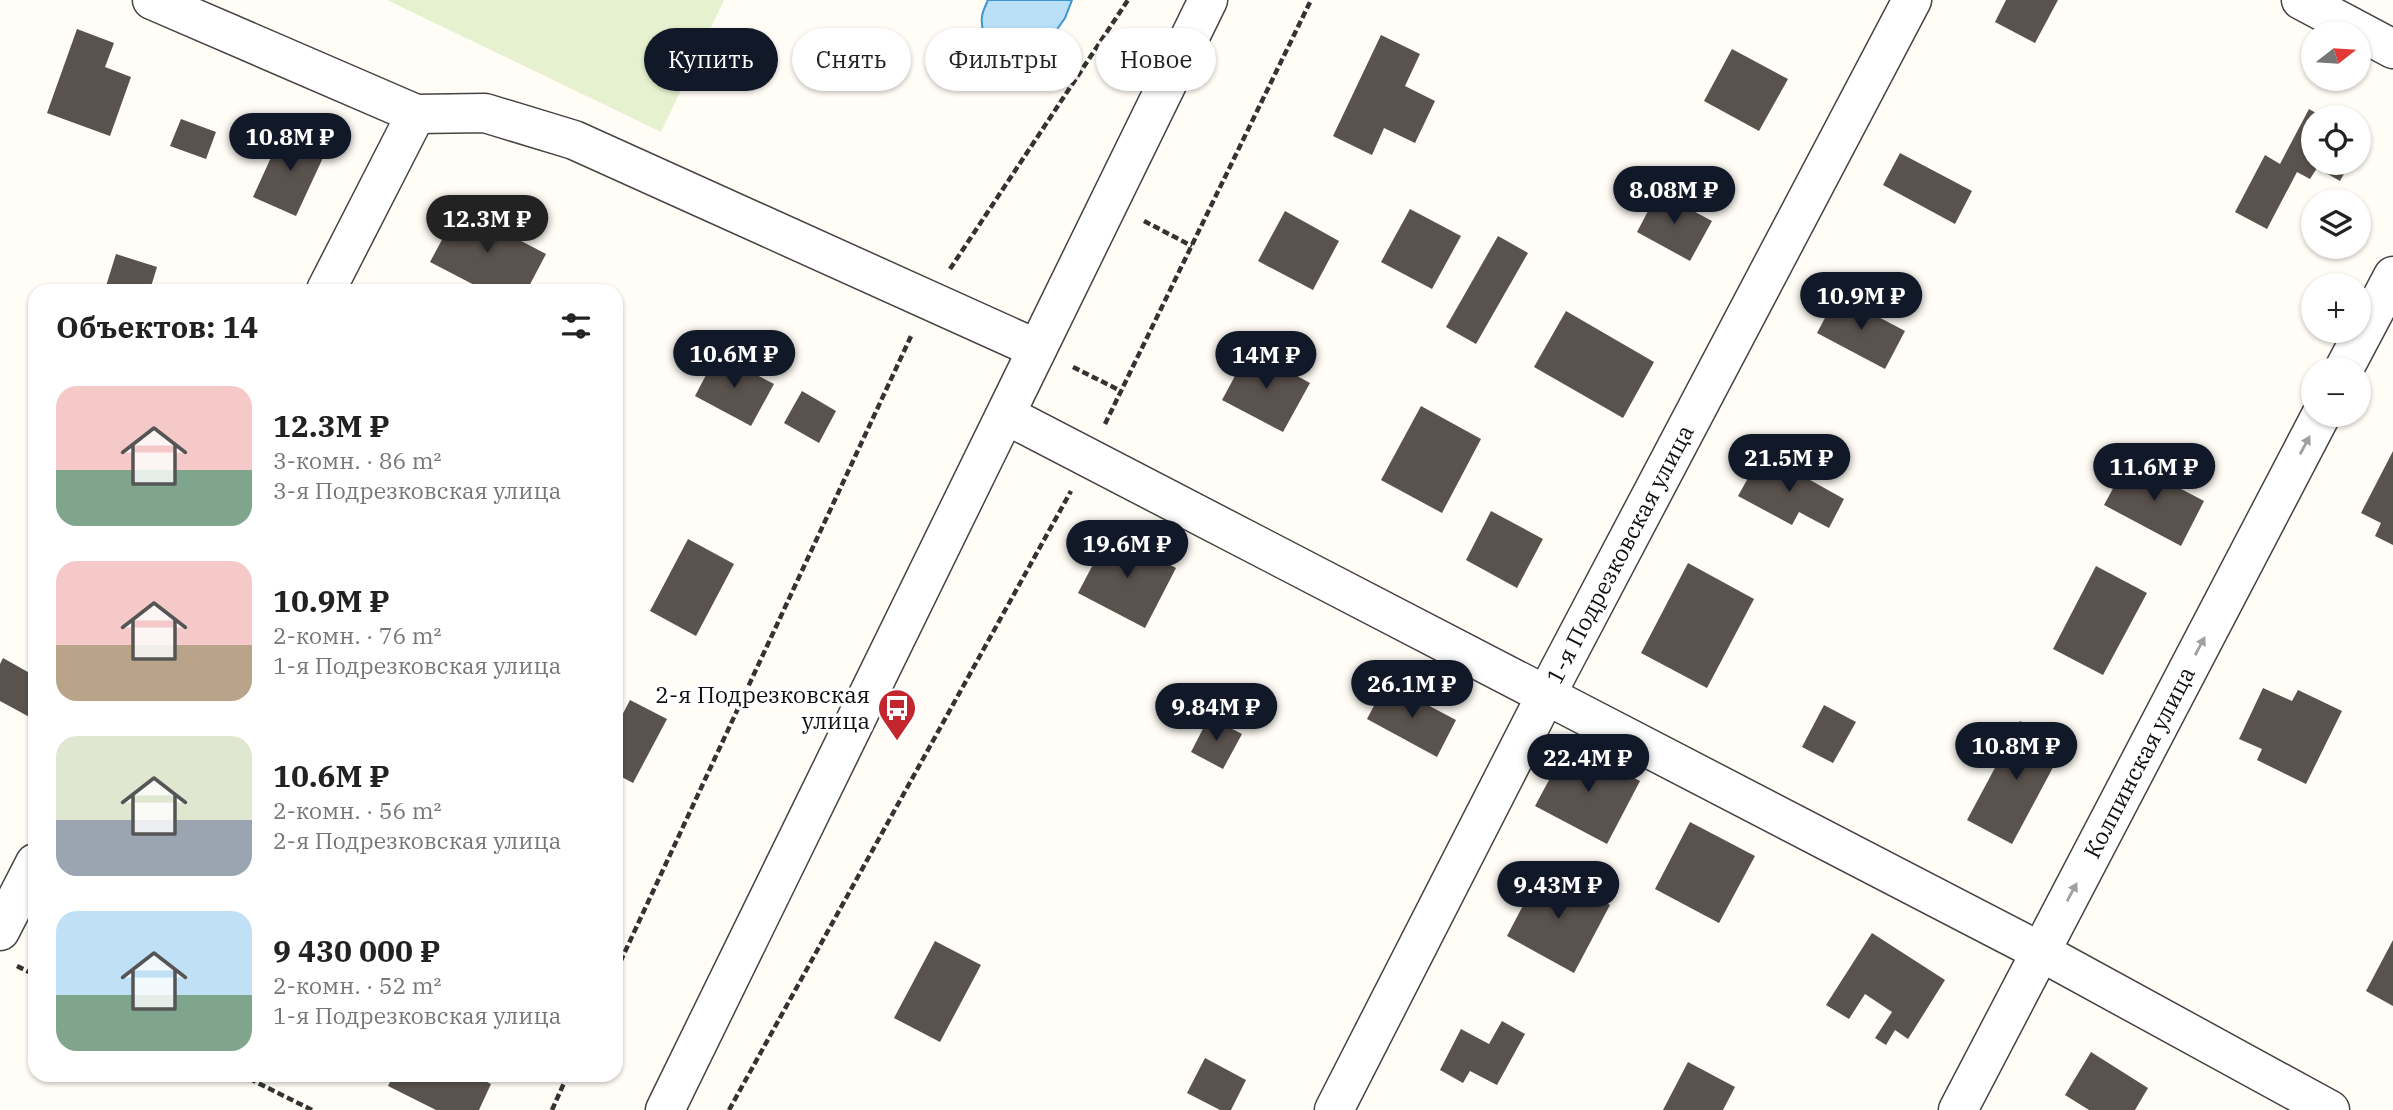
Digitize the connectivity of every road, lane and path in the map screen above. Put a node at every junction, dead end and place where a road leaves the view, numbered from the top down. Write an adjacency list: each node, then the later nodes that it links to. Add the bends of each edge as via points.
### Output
1 (152, 0): 8 (street)
2 (1128, 0): 13 (path)
3 (1208, 0): 14 (street)
4 (1311, 0): 10 (path)
5 (1912, 0): 20 (street, 1-я Подрезковская улица)
6 (2301, 0): 7 (street)
7 (2393, 49)
8 (416, 114): 12 (street); 13 (street, via 485,113 574,140)
9 (1143, 220): 10 (path)
10 (1192, 246): 16 (path)
11 (2393, 275): 15 (street)
12 (329, 284)
13 (930, 301): 14 (street); 24 (path)
14 (1037, 349): 16 (path); 17 (street)
15 (2350, 357)
16 (1122, 391): 19 (path)
17 (1006, 415): 19 (street); 29 (street)
18 (2314, 427): 23 (street, Колпинская улица, one-way to 18)
19 (1089, 457): 20 (street); 30 (path)
20 (1545, 697): 23 (street); 31 (street, 1-я Подрезковская улица)
21 (28, 877): 22 (street)
22 (0, 931)
23 (2041, 952): 32 (street, Колпинская улица); 33 (street)
24 (623, 956)
25 (256, 1082): 27 (path)
26 (564, 1082): 28 (path)
27 (312, 1110)
28 (552, 1110)
29 (665, 1110)
30 (729, 1110)
31 (1334, 1110)
32 (1958, 1110)
33 (2330, 1110)

